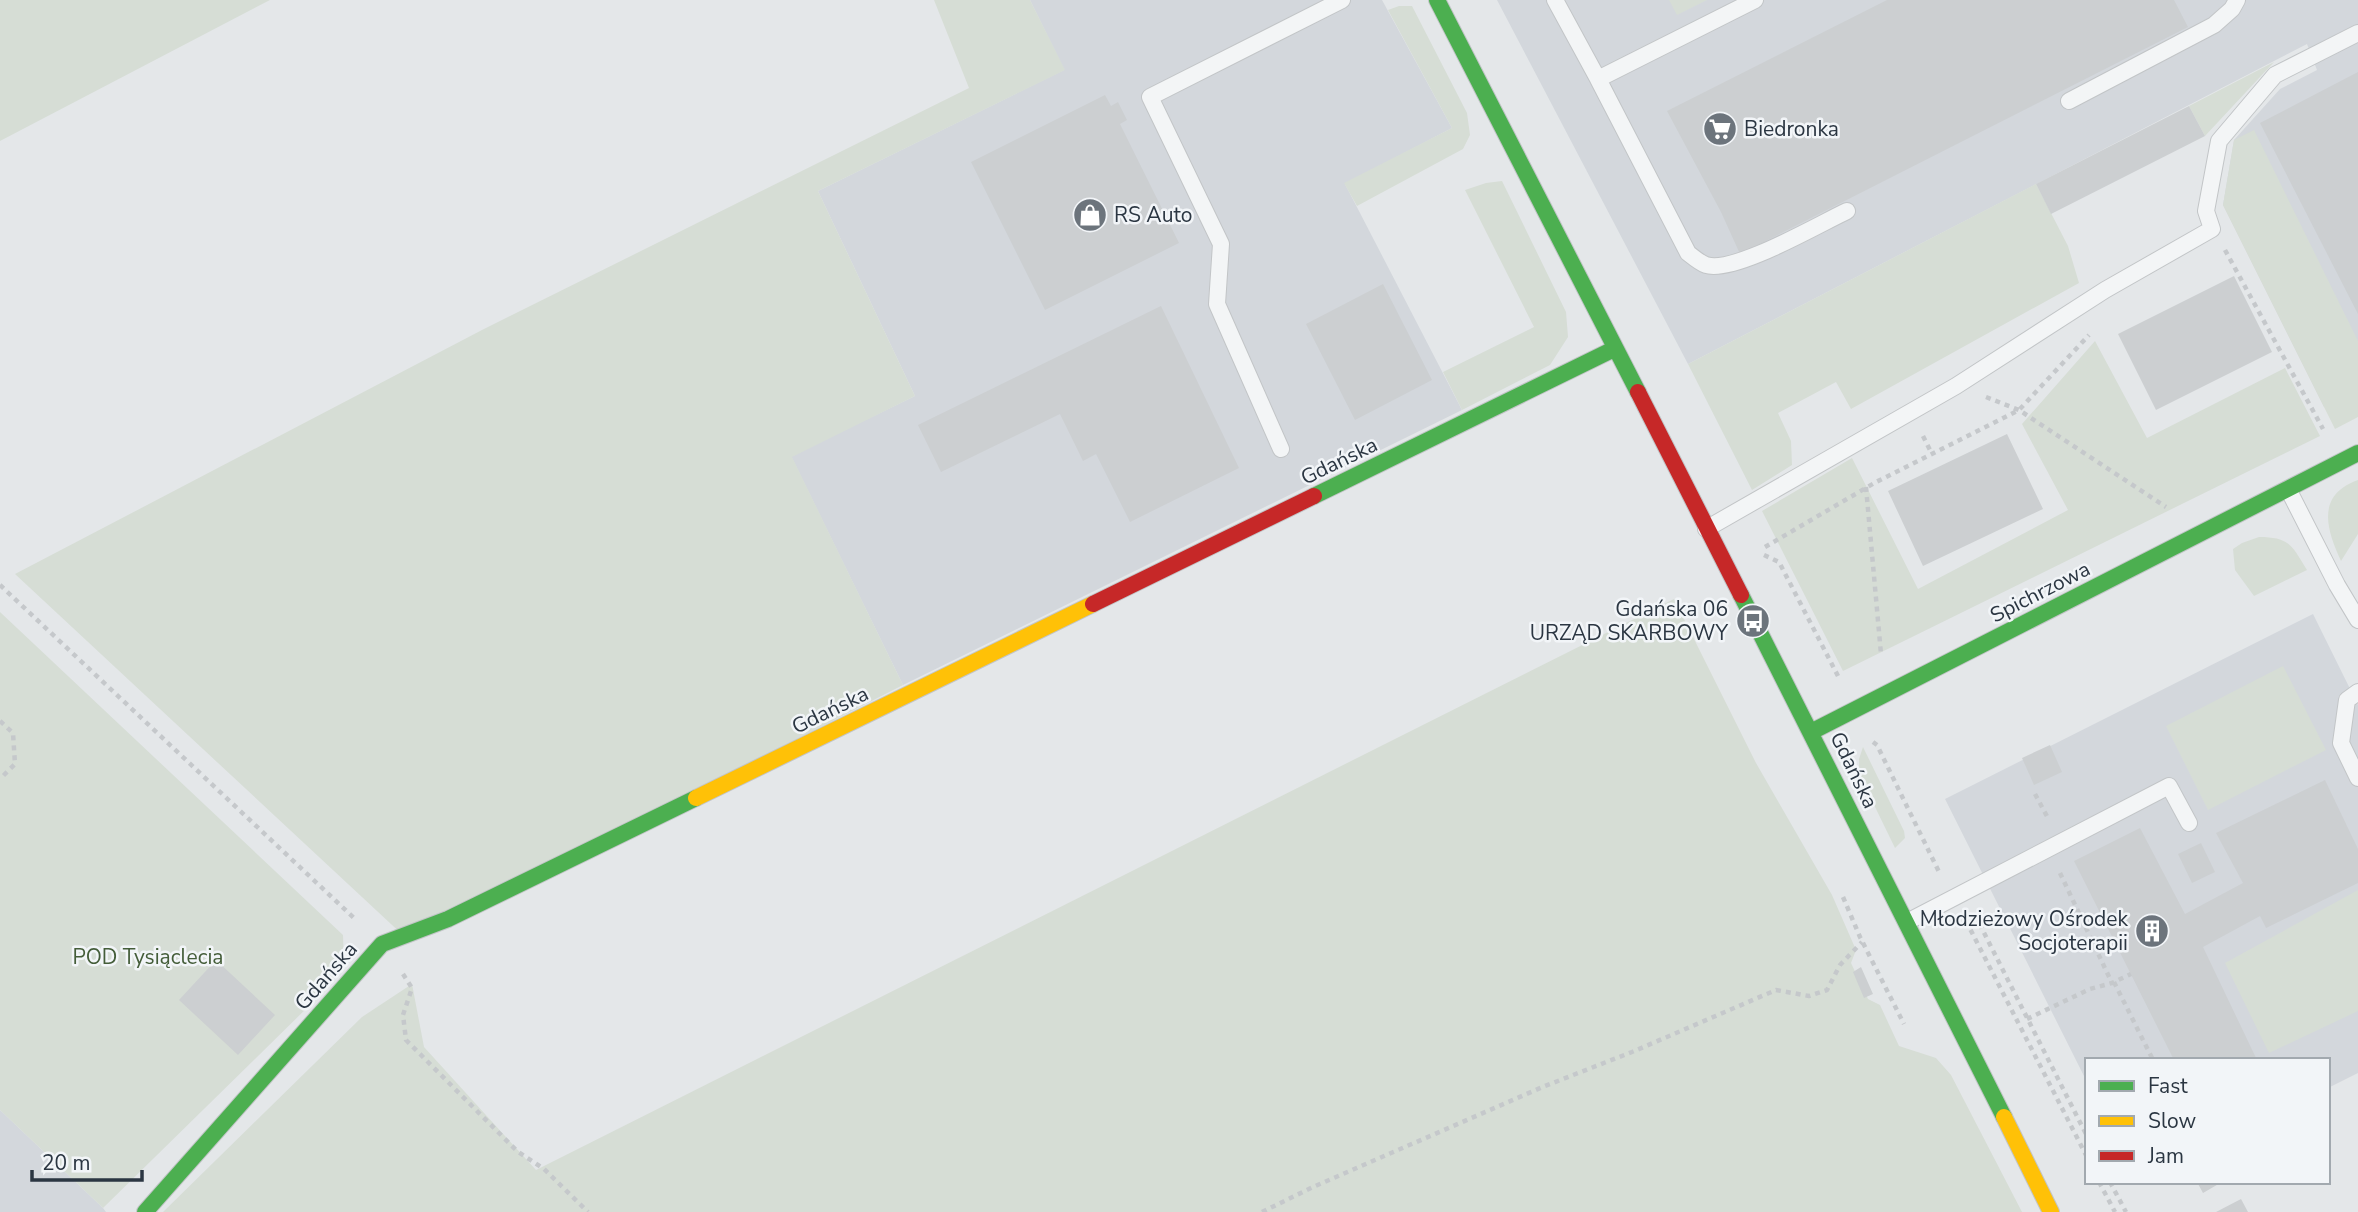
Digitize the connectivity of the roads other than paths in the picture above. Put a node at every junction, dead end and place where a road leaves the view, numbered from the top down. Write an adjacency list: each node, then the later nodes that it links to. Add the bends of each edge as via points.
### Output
1 (1342, 0): 11 (lane, via 1150,97 1220,244 1217,304)
2 (1437, 0): 10 (street, Gdańska)
3 (1555, 0): 7 (lane)
4 (1755, 0): 7 (lane)
5 (2237, 0): 8 (lane, via 2214,25)
6 (2358, 33): 14 (lane, via 2275,75 2219,141 2206,211 2212,229 2105,290 1956,386)
7 (1598, 79): 9 (lane, via 1688,253 1706,265 1744,261)
8 (2069, 100)
9 (1847, 211)
10 (1614, 349): 14 (street, Gdańska); 21 (street, Gdańska, via 688,804 448,919 382,944)
11 (1280, 449)
12 (2358, 453): 13 (street, Spichrzowa)
13 (2288, 489): 15 (lane); 17 (street, Spichrzowa)
14 (1706, 529): 17 (street, Gdańska)
15 (2358, 620)
16 (2358, 692): 18 (lane, via 2347,700 2341,743)
17 (1811, 732): 20 (street, Gdańska)
18 (2358, 778)
19 (2189, 823): 20 (lane, via 2169,786)
20 (1906, 922): 22 (street, Gdańska)
21 (145, 1212)
22 (2051, 1212)

